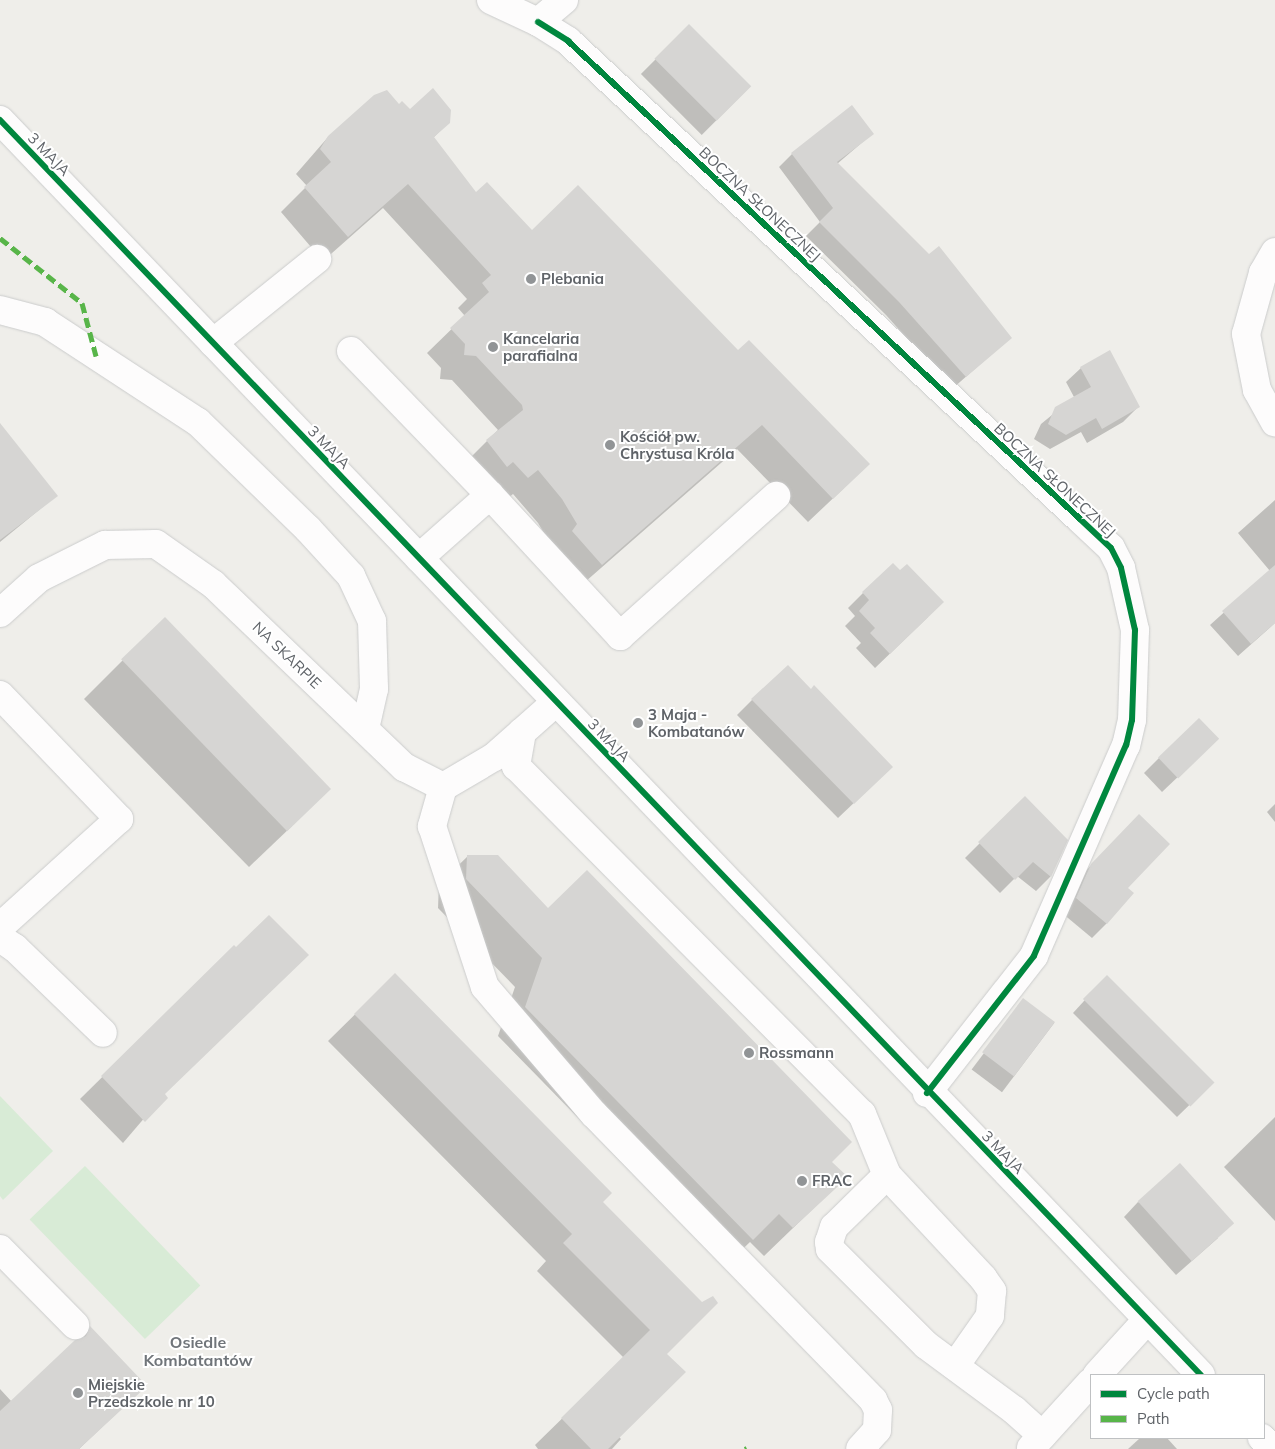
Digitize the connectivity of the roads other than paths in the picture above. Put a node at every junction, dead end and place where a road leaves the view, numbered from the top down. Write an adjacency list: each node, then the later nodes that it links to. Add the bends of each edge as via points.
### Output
1 (491, 0): 3 (street, BOCZNA SŁONECZNEJ)
2 (564, 0): 3 (street)
3 (538, 22): 23 (street, BOCZNA SŁONECZNEJ, via 568,41 1111,548 1121,568 1135,630 1132,720 1126,745 1034,956)
4 (0, 120): 8 (street, 3 MAJA)
5 (1275, 252): 10 (street, via 1263,273 1246,334 1257,390)
6 (317, 259): 8 (street)
7 (0, 310): 17 (street, via 44,322 198,422 308,529 350,576 372,621 374,689)
8 (213, 343): 13 (street, 3 MAJA)
9 (351, 351): 11 (street)
10 (1275, 422)
11 (490, 496): 12 (street, via 620,636); 13 (street)
12 (776, 496)
13 (418, 558): 16 (street, 3 MAJA)
14 (0, 613): 17 (street, NA SKARPIE, via 39,578 105,545 156,544 213,584)
15 (0, 696): 20 (street, via 119,819)
16 (556, 702): 18 (street); 23 (street, 3 MAJA)
17 (365, 729): 19 (street, NA SKARPIE, via 404,767)
18 (522, 732): 19 (street, via 494,757); 24 (street, via 516,766 862,1114)
19 (443, 787): 34 (street, via 432,826 485,988 594,1114 873,1400 878,1410 877,1430)
20 (0, 927)
21 (0, 938): 22 (street, via 15,948)
22 (102, 1033)
23 (927, 1092): 26 (street, 3 MAJA)
24 (887, 1175): 28 (street, via 992,1291 990,1316); 28 (street, via 834,1226 830,1233 830,1249 926,1345)
25 (0, 1249): 27 (street)
26 (1147, 1320): 29 (street); 30 (street, 3 MAJA)
27 (75, 1325)
28 (956, 1366): 33 (street)
29 (1098, 1374)
30 (1200, 1374)
31 (1090, 1383): 33 (street)
32 (1263, 1439): 35 (street)
33 (1036, 1442)
34 (860, 1449)
35 (1273, 1449)

